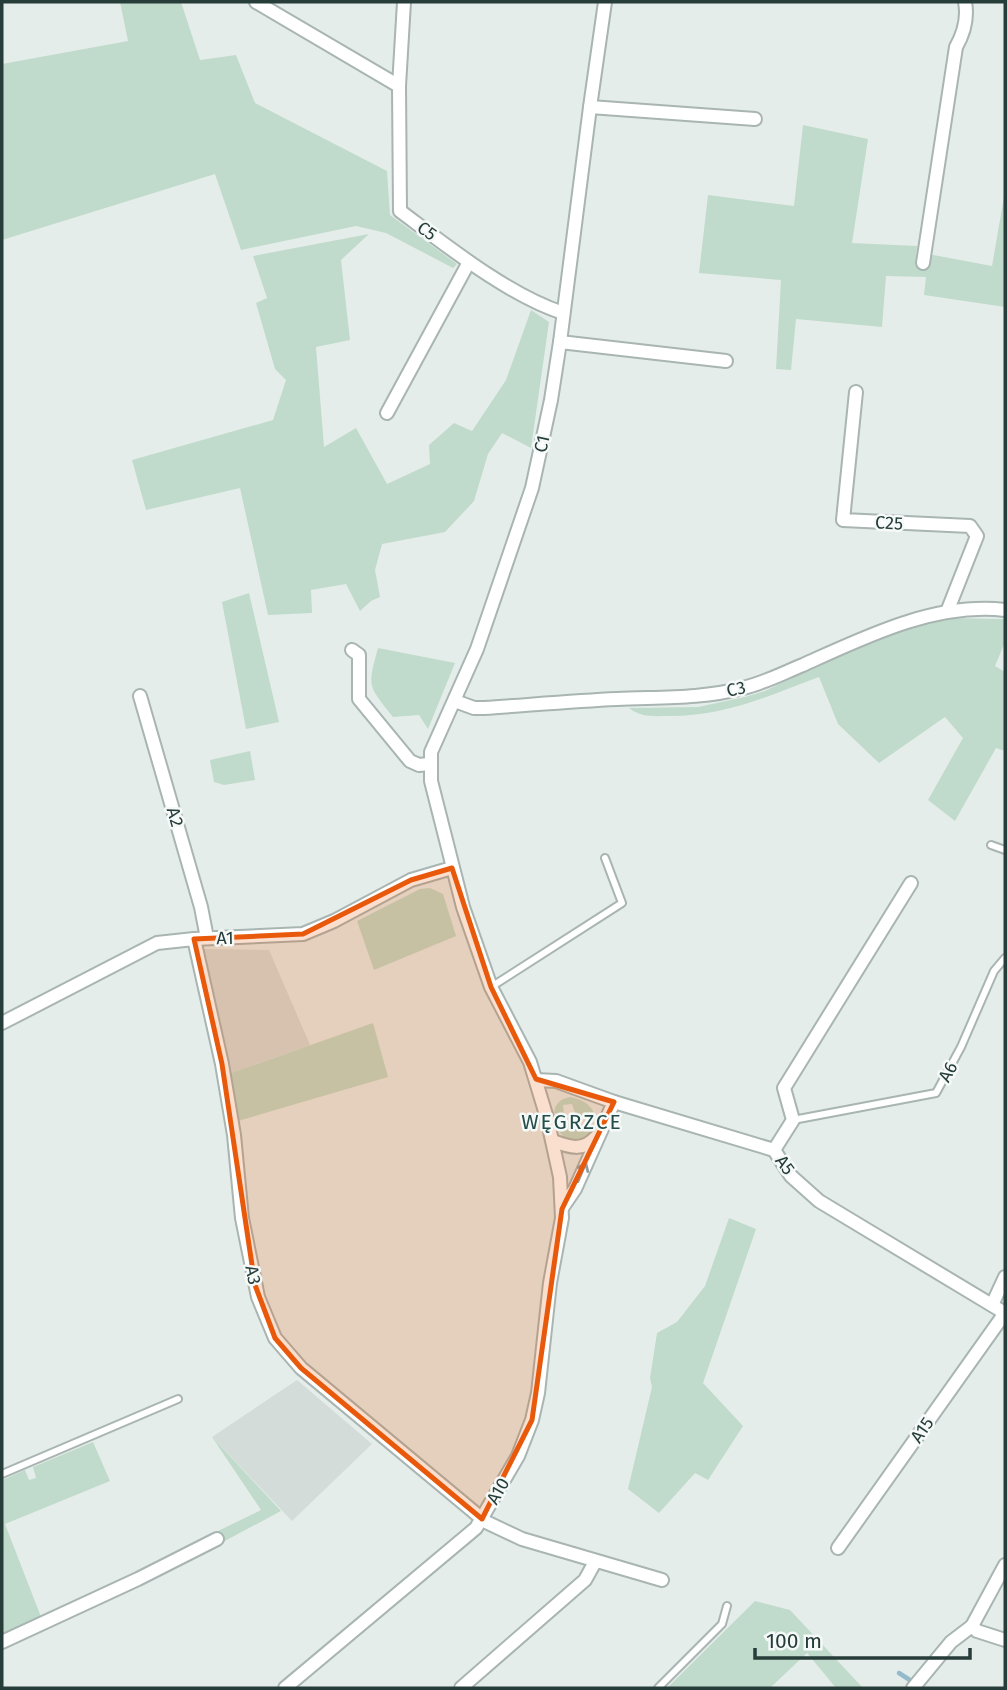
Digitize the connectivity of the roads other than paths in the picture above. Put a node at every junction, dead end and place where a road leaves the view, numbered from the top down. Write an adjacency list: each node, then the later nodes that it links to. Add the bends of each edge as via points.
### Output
1 (256, 2): 5 (street)
2 (404, 2): 5 (street)
3 (605, 2): 6 (street, C1)
4 (965, 2): 9 (street)
5 (399, 86): 8 (street, C5, via 400,211)
6 (590, 107): 7 (street); 10 (street, C1)
7 (755, 118)
8 (469, 262): 10 (street, C5, via 543,307); 14 (street)
9 (923, 263)
10 (563, 313): 11 (street, C1)
11 (560, 342): 12 (street); 19 (street, C1, via 532,488 485,627)
12 (726, 361)
13 (856, 392): 16 (street, C25, via 843,520 970,527 977,536)
14 (387, 413)
15 (1005, 610): 16 (street, C3)
16 (947, 612): 19 (street, C3, via 892,628 766,681 725,692 484,708)
17 (352, 650): 20 (street, via 359,655 359,699 410,761)
18 (140, 696): 26 (street, A2, via 201,908)
19 (454, 701): 20 (street, C1)
20 (429, 764): 24 (street)
21 (990, 845): 22 (lane)
22 (1005, 850)
23 (605, 858): 28 (lane, via 622,903)
24 (452, 868): 26 (street, A1, via 411,880 303,934); 28 (street, A10)
25 (911, 883): 32 (street, via 785,1088)
26 (200, 938): 29 (street, A1, via 157,943 136,952); 42 (street, A3, via 234,1135 242,1218 255,1285 275,1338 301,1368)
27 (1005, 958): 32 (lane, A6, via 994,971 936,1093)
28 (491, 987): 30 (street, A10)
29 (2, 1023)
30 (536, 1080): 31 (street, A5, via 556,1081); 34 (street, A10)
31 (614, 1102): 33 (street, A10); 35 (street, A5)
32 (793, 1120): 35 (street)
33 (598, 1133): 34 (street, via 576,1148); 36 (street, A10, one-way to 33)
34 (553, 1141): 36 (street, A10)
35 (774, 1150): 38 (street, A5, via 791,1176 819,1201)
36 (562, 1209): 42 (street, A10, via 536,1407 518,1456)
37 (1005, 1277): 38 (street)
38 (992, 1305): 39 (street, A5)
39 (1005, 1313): 44 (street, A15)
40 (178, 1399): 41 (lane)
41 (2, 1474)
42 (482, 1519): 45 (street, A3, via 522,1539); 53 (street, A10)
43 (217, 1539): 51 (street)
44 (838, 1548)
45 (595, 1562): 47 (street, A3); 54 (street, via 585,1580)
46 (1005, 1565): 49 (street)
47 (662, 1580)
48 (727, 1606): 55 (lane, via 722,1624)
49 (974, 1628): 50 (street); 52 (street, via 951,1642)
50 (1005, 1640)
51 (2, 1642)
52 (915, 1685)
53 (285, 1688)
54 (461, 1688)
55 (659, 1688)

